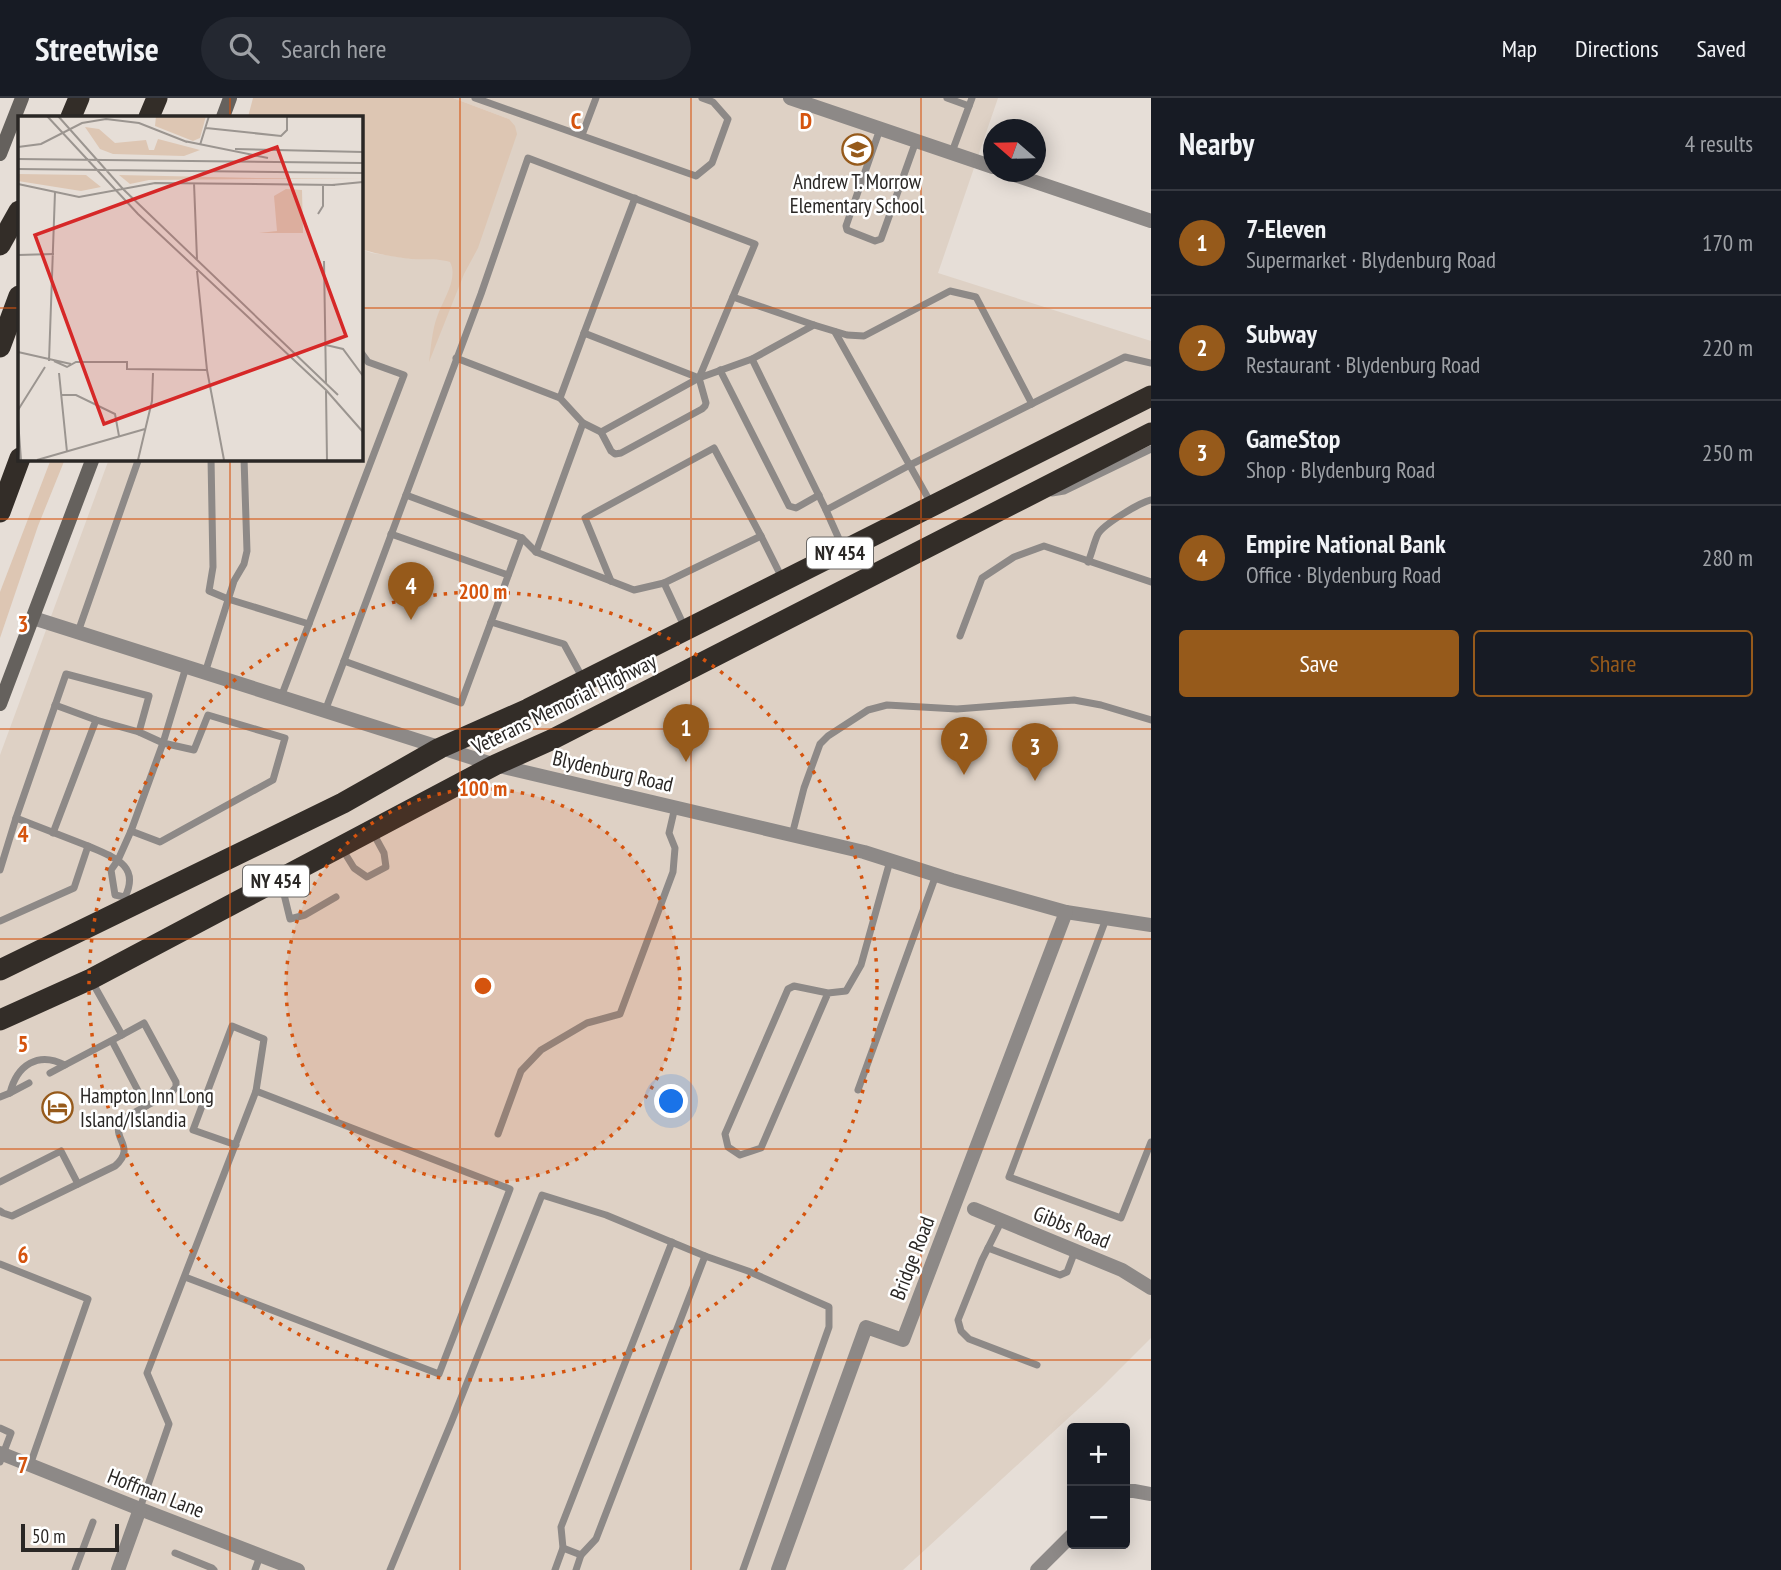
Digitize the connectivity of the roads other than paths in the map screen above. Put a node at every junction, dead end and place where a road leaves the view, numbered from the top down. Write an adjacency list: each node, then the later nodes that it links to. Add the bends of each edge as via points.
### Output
1 (22, 98): 20 (main road)
2 (79, 98): 12 (highway)
3 (94, 98): 13 (highway)
4 (157, 98): 14 (highway)
5 (230, 98): 15 (main road)
6 (475, 98): 17 (lane)
7 (596, 98): 17 (lane)
8 (702, 98): 17 (lane, via 713,102 728,119 712,163 696,176)
9 (790, 98): 16 (street)
10 (947, 98): 11 (lane)
11 (971, 102): 19 (lane)
12 (71, 116)
13 (87, 116)
14 (149, 116)
15 (223, 116)
16 (880, 129): 18 (street); 18 (lane, via 846,226 875,241 881,239)
17 (582, 135)
18 (916, 141): 19 (street)
19 (952, 153): 21 (street)
20 (0, 154)
21 (983, 164)
22 (1036, 182): 25 (street)
23 (635, 198): 27 (lane, via 755,244); 31 (lane); 34 (lane, via 528,158)
24 (18, 213): 26 (highway)
25 (1151, 220)
26 (0, 245)
27 (733, 297): 29 (lane); 38 (lane)
28 (18, 299): 32 (highway)
29 (814, 325): 30 (lane); 35 (lane)
30 (835, 331): 41 (lane, via 864,336 950,291 976,298); 51 (lane)
31 (584, 333): 38 (lane); 40 (lane)
32 (0, 347)
33 (362, 354): 73 (lane, via 368,362 404,375)
34 (456, 358): 40 (lane); 52 (lane)
35 (752, 359): 37 (lane); 53 (lane)
36 (1151, 363): 41 (lane, via 1125,357)
37 (720, 370): 38 (lane); 53 (lane, via 789,506 796,508)
38 (699, 378): 43 (lane); 43 (lane, via 706,403 702,409 621,453 611,451)
39 (1151, 396): 56 (highway, Veterans Memorial Highway / NY 454)
40 (560, 398): 42 (lane)
41 (1032, 404): 51 (lane)
42 (583, 422): 43 (lane); 63 (lane)
43 (601, 432)
44 (1151, 433): 55 (highway, Veterans Memorial Highway / NY 454)
45 (1151, 449): 55 (lane, via 1064,491)
46 (19, 460): 58 (highway)
47 (92, 460): 71 (main road)
48 (138, 460): 75 (lane)
49 (211, 460): 70 (lane, via 214,567 209,591)
50 (244, 460): 70 (lane, via 247,551)
51 (910, 465): 56 (lane); 57 (lane)
52 (406, 495): 59 (lane); 61 (lane)
53 (819, 495): 57 (lane)
54 (1151, 500): 64 (lane, via 1099,531)
55 (1017, 501): 90 (highway, Veterans Memorial Highway / NY 454)
56 (933, 507): 62 (highway, Veterans Memorial Highway / NY 454)
57 (826, 510): 62 (lane)
58 (0, 512)
59 (391, 534): 65 (lane); 77 (lane)
60 (761, 536): 66 (lane, via 714,448 585,518); 67 (lane); 68 (lane)
61 (522, 538): 63 (lane); 65 (lane)
62 (844, 551): 67 (highway, Veterans Memorial Highway / NY 454)
63 (536, 552): 66 (lane)
64 (1088, 562): 69 (lane); 76 (lane, via 1044,546 1014,557 982,578)
65 (508, 575): 72 (lane)
66 (611, 581): 68 (lane, via 634,590)
67 (784, 581): 74 (highway, Veterans Memorial Highway / NY 454)
68 (664, 583): 74 (lane)
69 (1151, 583)
70 (228, 599): 73 (lane); 79 (lane)
71 (33, 618): 75 (street, Blydenburg Road); 82 (main road)
72 (491, 622): 77 (lane, via 461,703); 80 (lane, via 564,644)
73 (309, 624): 81 (lane)
74 (686, 630): 80 (highway, Veterans Memorial Highway / NY 454)
75 (78, 632): 78 (street, Blydenburg Road)
76 (960, 636)
77 (344, 661): 84 (lane)
78 (186, 667): 79 (street, Blydenburg Road); 88 (lane)
79 (205, 673): 81 (street, Blydenburg Road)
80 (584, 681): 89 (highway, Veterans Memorial Highway / NY 454)
81 (281, 697): 84 (street, Blydenburg Road)
82 (0, 704)
83 (55, 705): 85 (lane); 87 (lane, via 66,674 149,696); 92 (lane)
84 (325, 711): 89 (street, Blydenburg Road)
85 (96, 719): 87 (lane); 95 (lane)
86 (1151, 720): 96 (lane, via 1074,700 957,709 887,705 868,709 820,744)
87 (139, 732): 88 (lane)
88 (163, 743): 94 (lane); 94 (lane, via 194,750 208,715 285,738 273,780 160,842)
89 (440, 748): 90 (street, Blydenburg Road); 105 (highway, Veterans Memorial Highway / NY 454, via 343,803)
90 (495, 765): 91 (street, Blydenburg Road); 93 (highway, Veterans Memorial Highway / NY 454)
91 (675, 807): 96 (street, Blydenburg Road); 124 (lane, via 669,832 675,848 673,872 620,1014 587,1023 541,1050 521,1071)
92 (16, 818): 95 (lane); 101 (lane)
93 (372, 830): 98 (highway, Veterans Memorial Highway / NY 454); 98 (lane, via 386,867 367,877 354,868)
94 (131, 831): 99 (lane)
95 (53, 833): 97 (lane)
96 (792, 835): 100 (street, Blydenburg Road)
97 (88, 846): 99 (lane); 108 (lane, via 74,888)
98 (341, 847): 103 (highway, Veterans Memorial Highway / NY 454)
99 (118, 860): 105 (lane, via 127,867); 105 (lane, via 111,870 115,895)
100 (890, 860): 102 (street, Blydenburg Road); 112 (lane, via 861,965 846,991)
101 (0, 870)
102 (936, 874): 106 (street, Blydenburg Road); 119 (lane)
103 (281, 878): 104 (lane, via 290,919); 111 (highway, Veterans Memorial Highway / NY 454)
104 (336, 897)
105 (127, 902): 110 (highway, Veterans Memorial Highway / NY 454)
106 (1066, 912): 107 (street, Blydenburg Road); 160 (street, Bridge Road, via 903,1340 866,1327)
107 (1106, 919): 109 (street, Blydenburg Road); 125 (lane, via 1009,1177 1121,1218)
108 (0, 921)
109 (1151, 925)
110 (0, 970)
111 (91, 979): 113 (highway, Veterans Memorial Highway / NY 454); 114 (lane)
112 (828, 993): 112 (lane, via 761,1148 740,1155 727,1147 725,1134 788,989 794,986)
113 (0, 1020)
114 (122, 1035): 115 (lane); 123 (lane, via 144,1023 176,1082 172,1092)
115 (113, 1041): 116 (lane); 123 (lane)
116 (65, 1065): 117 (lane); 121 (lane, via 56,1060 32,1062 20,1070)
117 (50, 1073)
118 (29, 1083): 121 (lane)
119 (858, 1090)
120 (256, 1091): 126 (lane); 126 (lane, via 264,1039 232,1026 193,1130); 137 (lane, via 510,1189 439,1374)
121 (9, 1093): 122 (lane)
122 (0, 1097)
123 (146, 1106): 128 (lane, via 124,1118 117,1128 124,1145 120,1161)
124 (498, 1134)
125 (1151, 1142)
126 (236, 1145): 137 (lane)
127 (0, 1182): 128 (lane, via 61,1151)
128 (78, 1184): 130 (lane, via 12,1216)
129 (974, 1209): 131 (street, Gibbs Road)
130 (0, 1211)
131 (1002, 1220): 133 (lane); 134 (street, Gibbs Road)
132 (672, 1242): 135 (lane); 148 (lane, via 561,1527); 156 (lane, via 542,1195)
133 (988, 1248): 134 (lane, via 1060,1275 1068,1272); 139 (lane, via 958,1320 961,1331 969,1339)
134 (1076, 1251): 138 (street, Gibbs Road)
135 (705, 1256): 150 (lane, via 596,1539); 159 (lane, via 829,1307 829,1327)
136 (0, 1264): 142 (lane, via 88,1299)
137 (185, 1277): 145 (lane, via 148,1373 169,1424)
138 (1151, 1288)
139 (1037, 1365)
140 (0, 1428): 141 (lane, via 11,1433)
141 (1, 1456): 142 (street, Hoffman Lane)
142 (30, 1465): 145 (street, Hoffman Lane)
143 (1130, 1491): 144 (street)
144 (1151, 1494)
145 (139, 1509): 151 (street, Hoffman Lane); 153 (street)
146 (93, 1522): 152 (lane)
147 (1067, 1540): 161 (street)
148 (563, 1548): 150 (lane); 157 (lane)
149 (175, 1553): 154 (lane)
150 (581, 1555): 158 (lane)
151 (258, 1563): 155 (street, Hoffman Lane)
152 (75, 1570)
153 (118, 1570)
154 (214, 1570)
155 (298, 1570)
156 (390, 1570)
157 (555, 1570)
158 (576, 1570)
159 (743, 1570)
160 (778, 1570)
161 (1037, 1570)

